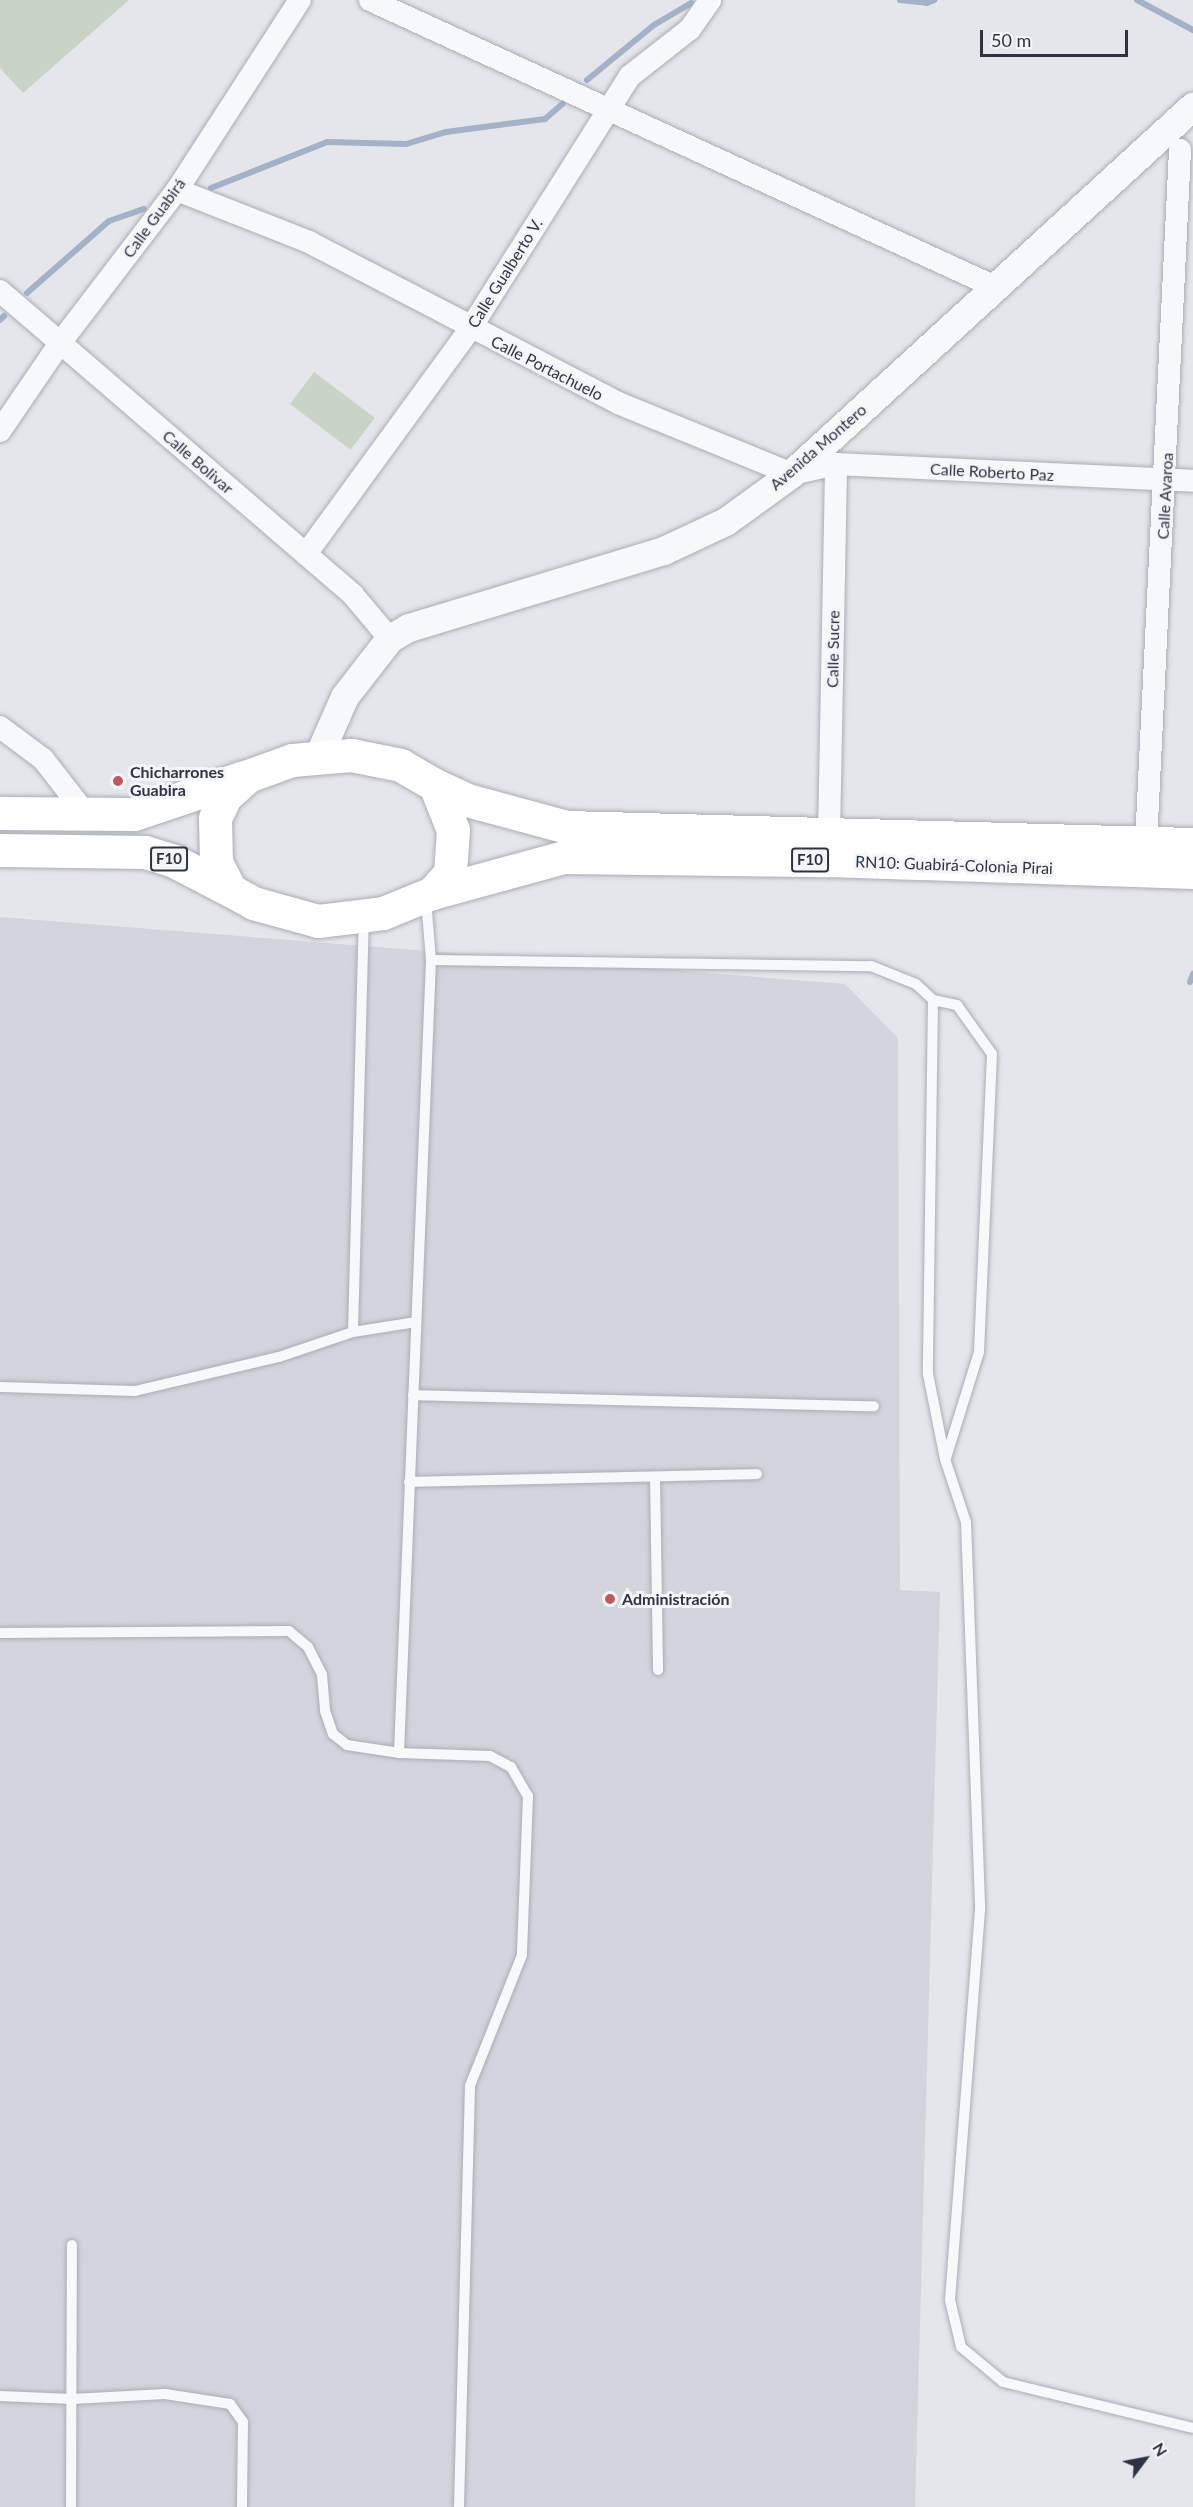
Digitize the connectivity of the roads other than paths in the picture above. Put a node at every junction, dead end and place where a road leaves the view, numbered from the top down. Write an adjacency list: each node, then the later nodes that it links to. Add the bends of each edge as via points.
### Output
1 (300, 0): 7 (street, Calle Guabirá)
2 (370, 0): 5 (street)
3 (710, 0): 5 (street, Calle Gualberto V., via 690,29 630,75)
4 (1193, 107): 6 (street, Avenida Montero)
5 (609, 108): 8 (street); 10 (street, Calle Gualberto V.)
6 (1177, 146): 8 (street, Avenida Montero); 15 (street, Calle Avaroa)
7 (177, 190): 10 (street, Calle Portachuelo, via 309,242); 11 (street, Calle Guabirá)
8 (993, 286): 14 (street, Avenida Montero)
9 (0, 291): 11 (street, Calle Bolivar)
10 (470, 329): 14 (street, Calle Portachuelo, via 618,403); 17 (street, Calle Gualberto V.)
11 (60, 343): 12 (street, Calle Guabirá); 17 (street, Calle Bolivar)
12 (0, 431)
13 (836, 464): 14 (street, Calle Roberto Paz); 15 (street, Calle Roberto Paz); 25 (street, Calle Sucre)
14 (792, 474): 18 (street, Avenida Montero, via 726,522 664,551 409,628)
15 (1166, 481): 16 (street, Calle Roberto Paz); 26 (street, Calle Avaroa)
16 (1193, 481)
17 (306, 554): 18 (street, Calle Bolivar, via 353,595)
18 (390, 639): 20 (street, Avenida Montero, via 345,697)
19 (0, 727): 24 (street, via 43,759)
20 (319, 756): 21 (highway, F10, via 292,760); 22 (highway, F10, via 378,758 401,765)
21 (248, 776): 24 (highway, F10, via 134,814); 30 (highway, F10, via 225,797 215,818 216,862)
22 (435, 785): 25 (highway, RN10: Guabirá-Colonia Pirai / F10, via 467,800 567,827); 31 (highway, via 453,830 454,855 450,873)
23 (0, 813): 24 (highway, F10)
24 (86, 814)
25 (829, 835): 26 (highway, RN10: Guabirá-Colonia Pirai / F10)
26 (1146, 843): 27 (highway, RN10: Guabirá-Colonia Pirai / F10)
27 (1193, 844)
28 (0, 850): 30 (highway, F10, via 145,852 174,861)
29 (1193, 872): 31 (highway, RN10: Guabirá-Colonia Pirai / F10, via 828,860 564,857)
30 (230, 890): 32 (highway, F10, via 254,903 318,921)
31 (429, 894): 32 (highway, F10); 33 (lane)
32 (364, 917): 36 (lane)
33 (431, 960): 34 (lane, via 871,966 916,984); 35 (lane)
34 (933, 1000): 40 (lane, via 928,1374); 40 (lane, via 957,1005 993,1054 980,1352)
35 (416, 1323): 36 (lane); 38 (lane)
36 (353, 1332): 37 (lane, via 279,1357 135,1391)
37 (0, 1387)
38 (413, 1395): 39 (lane); 43 (lane)
39 (874, 1406)
40 (945, 1460): 50 (lane, via 966,1522 980,1910 950,2300 961,2347 1003,2382)
41 (757, 1474): 42 (lane)
42 (655, 1477): 43 (lane); 45 (lane)
43 (410, 1482): 46 (lane)
44 (0, 1633): 46 (lane, via 290,1631 308,1647 322,1675 325,1711 333,1734 347,1745)
45 (658, 1670)
46 (399, 1753): 53 (lane, via 490,1756 511,1767 528,1796 522,1955 470,2086)
47 (72, 2245): 49 (lane)
48 (0, 2396): 49 (lane)
49 (72, 2399): 51 (lane); 52 (lane, via 165,2394 230,2404 243,2422)
50 (1193, 2428)
51 (71, 2507)
52 (243, 2507)
53 (459, 2507)

